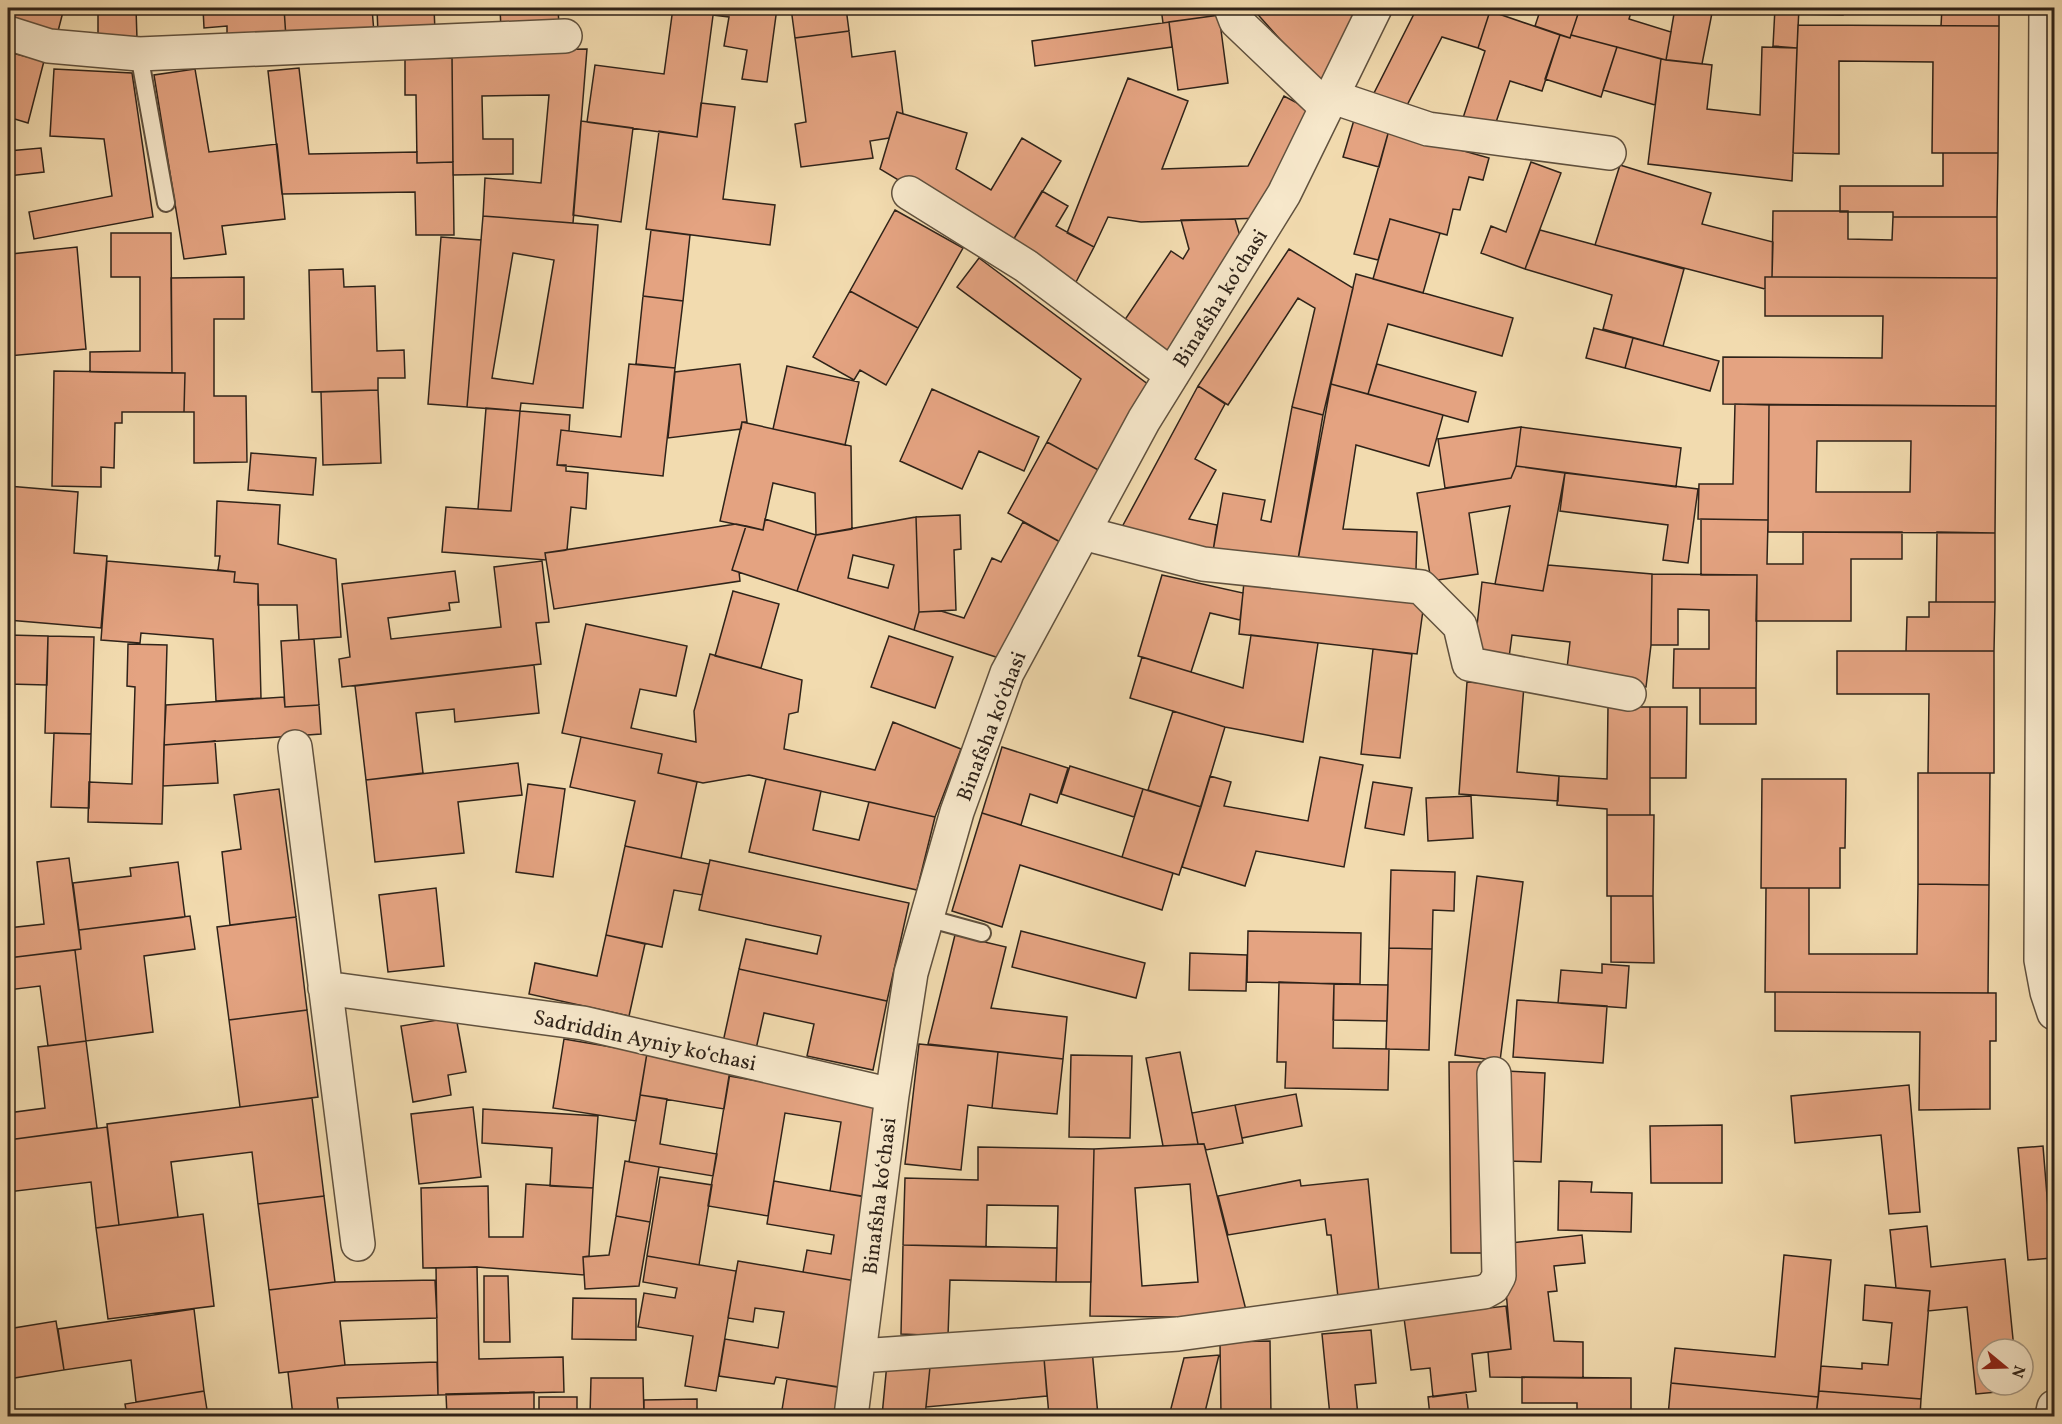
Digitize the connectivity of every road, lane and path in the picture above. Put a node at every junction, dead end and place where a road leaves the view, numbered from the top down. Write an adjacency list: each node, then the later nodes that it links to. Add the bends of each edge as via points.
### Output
1 (1231, 8): 7 (street, via 1236,21)
2 (1375, 8): 7 (street, Binafsha koʻchasi)
3 (2046, 8): 18 (street, via 2041,960)
4 (8, 33): 6 (street, via 49,46)
5 (565, 36): 6 (street)
6 (139, 54): 10 (lane)
7 (1328, 101): 8 (street, via 1428,129); 11 (street, Binafsha koʻchasi, via 1284,194)
8 (1609, 153)
9 (909, 194): 11 (street, via 1026,266)
10 (166, 203)
11 (1172, 375): 12 (street, Binafsha koʻchasi)
12 (1083, 533): 13 (street, via 1203,564 1421,587 1460,626 1468,664); 15 (street, Binafsha koʻchasi, via 1007,673 957,813)
13 (1629, 694)
14 (295, 747): 17 (street)
15 (927, 918): 16 (lane); 20 (street, Binafsha koʻchasi, via 911,973)
16 (982, 933)
17 (325, 988): 20 (street, Sadriddin Ayniy koʻchasi, via 583,1023); 21 (street)
18 (2055, 1013)
19 (1494, 1074): 22 (street, via 1498,1276 1493,1287 1484,1292 1178,1334)
20 (891, 1095): 22 (street, Binafsha koʻchasi)
21 (358, 1244)
22 (860, 1356): 24 (street, Binafsha koʻchasi)
23 (2055, 1407): 25 (street)
24 (851, 1416)
25 (2052, 1416)

